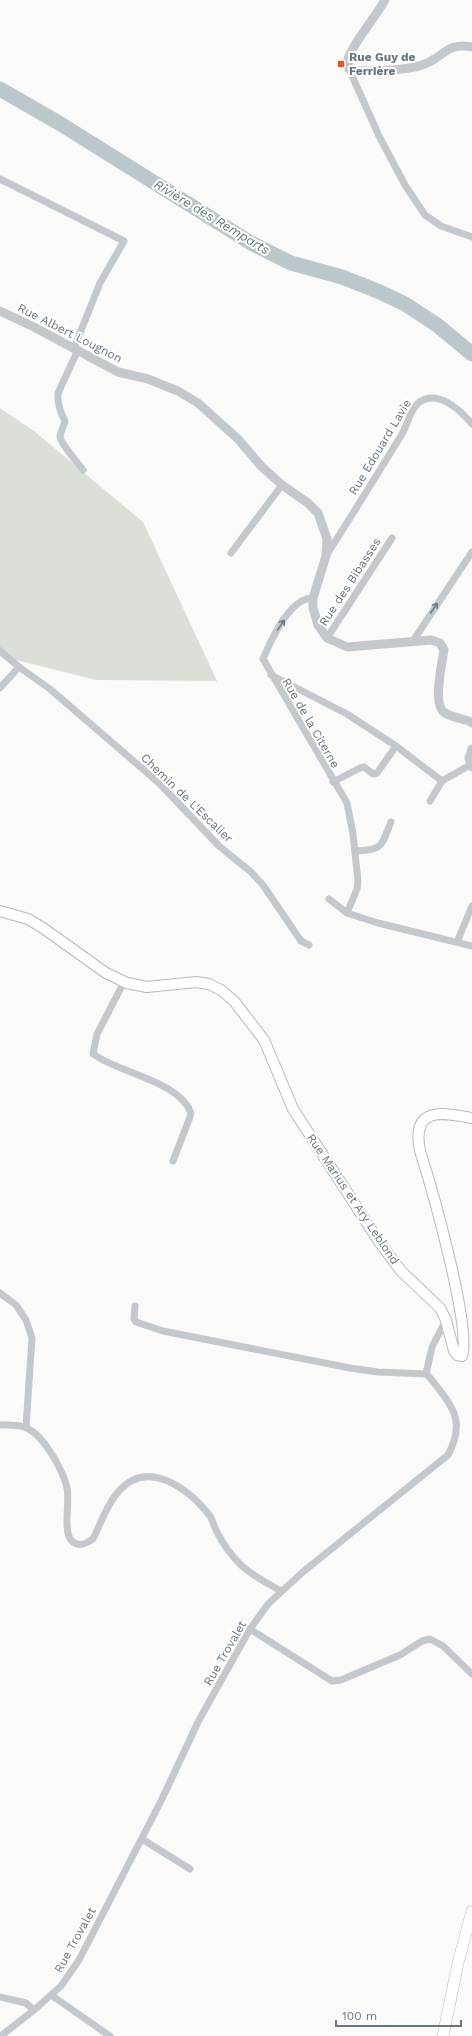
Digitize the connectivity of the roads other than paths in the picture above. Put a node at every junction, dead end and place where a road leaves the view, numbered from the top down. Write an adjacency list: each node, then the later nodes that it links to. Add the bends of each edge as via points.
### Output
1 (385, 0): 3 (street, via 353,49 348,59)
2 (472, 47): 3 (street, via 460,45 422,65 402,69)
3 (349, 69): 5 (street, via 379,136 405,185 425,215 441,226)
4 (0, 179): 7 (street, via 124,241 100,283)
5 (472, 237)
6 (0, 311): 7 (street, Rue Albert Lougnon)
7 (76, 349): 9 (street, via 57,400 65,421 60,436 61,443 71,452); 10 (street, Rue Albert Lougnon, via 118,372 148,379 178,391 198,403 238,439 261,466)
8 (472, 424): 14 (street, Rue Edouard Lavie, via 459,410 447,403 428,399 417,405 405,429)
9 (83, 470)
10 (282, 485): 13 (street); 14 (street, Rue Albert Lougnon, via 318,512 326,539)
11 (392, 538): 16 (street, Rue des Bibasses)
12 (472, 552): 17 (street, one-way to 12)
13 (231, 553)
14 (326, 556): 15 (street, Rue Albert Lougnon)
15 (312, 598): 16 (street, Rue Albert Lougnon, via 318,625); 20 (street, Rue de la Citerne, one-way to 15, via 262,659 271,639 296,604 308,597)
16 (327, 638): 17 (street, via 347,647)
17 (412, 641): 22 (street, via 432,640 440,644 444,650 438,692 440,708 444,713)
18 (0, 651): 19 (street, Chemin de L'Escalier)
19 (19, 667): 21 (street); 36 (street, Chemin de L'Escalier, via 50,689 159,783 219,846 257,878 301,941)
20 (270, 674): 23 (street, Rue de la Citerne, via 347,714); 27 (street, Rue de la Citerne)
21 (0, 688)
22 (472, 723)
23 (396, 746): 26 (street, Rue de la Citerne); 27 (street, Rue de la Citerne, via 377,773 373,774 364,767)
24 (472, 749): 25 (street, via 469,758)
25 (471, 766): 26 (street)
26 (442, 780): 28 (street)
27 (333, 782): 30 (street, Rue de la Citerne, via 349,809)
28 (430, 801)
29 (391, 822): 30 (street, via 378,848 373,851)
30 (356, 851): 34 (street, Rue de la Citerne, via 357,890)
31 (329, 899): 34 (street)
32 (472, 906): 35 (street)
33 (0, 912): 38 (main road, Rue Marius et Ary Leblond, via 16,914 43,928 106,973)
34 (347, 913): 35 (street)
35 (457, 942): 37 (street)
36 (310, 945)
37 (472, 946)
38 (124, 982): 40 (street, via 99,1029 93,1054 169,1090 187,1106 191,1113 190,1117); 43 (main road, Rue Marius et Ary Leblond, via 147,987 196,982 209,984 234,1001 264,1040 293,1109 380,1243 401,1271 440,1308)
39 (472, 1118): 43 (main road, Rue Marius et Ary Leblond, via 433,1114 426,1118 417,1132 420,1151 463,1283 468,1339 466,1352 462,1356 454,1351)
40 (173, 1161)
41 (0, 1293): 46 (street, via 16,1305 26,1320 32,1338)
42 (135, 1306): 44 (street, via 136,1322 163,1331 350,1368)
43 (446, 1320): 44 (street, via 432,1347)
44 (426, 1374): 47 (street, Rue Trovalet, via 447,1400 456,1418 454,1445 448,1455)
45 (0, 1425): 46 (street, via 15,1424)
46 (26, 1427): 47 (street, via 45,1445 58,1466 67,1489 68,1530 71,1540 77,1545 86,1545 92,1539 118,1492 131,1480 145,1476 162,1478 182,1488 200,1503 211,1518 223,1544 241,1565 259,1580)
47 (281, 1591): 48 (street, Rue Trovalet)
48 (250, 1629): 49 (street, via 332,1681 341,1680 400,1655 430,1639 443,1646); 50 (street, Rue Trovalet, via 200,1720)
49 (472, 1674)
50 (142, 1838): 51 (street); 53 (street, Rue Trovalet, via 79,1960)
51 (190, 1869)
52 (472, 1911): 58 (main road)
53 (51, 1995): 55 (street, Rue Trovalet); 57 (street)
54 (0, 1997): 55 (street, via 26,2003)
55 (34, 2010): 56 (street, Rue Trovalet)
56 (1, 2036)
57 (110, 2036)
58 (443, 2036)

